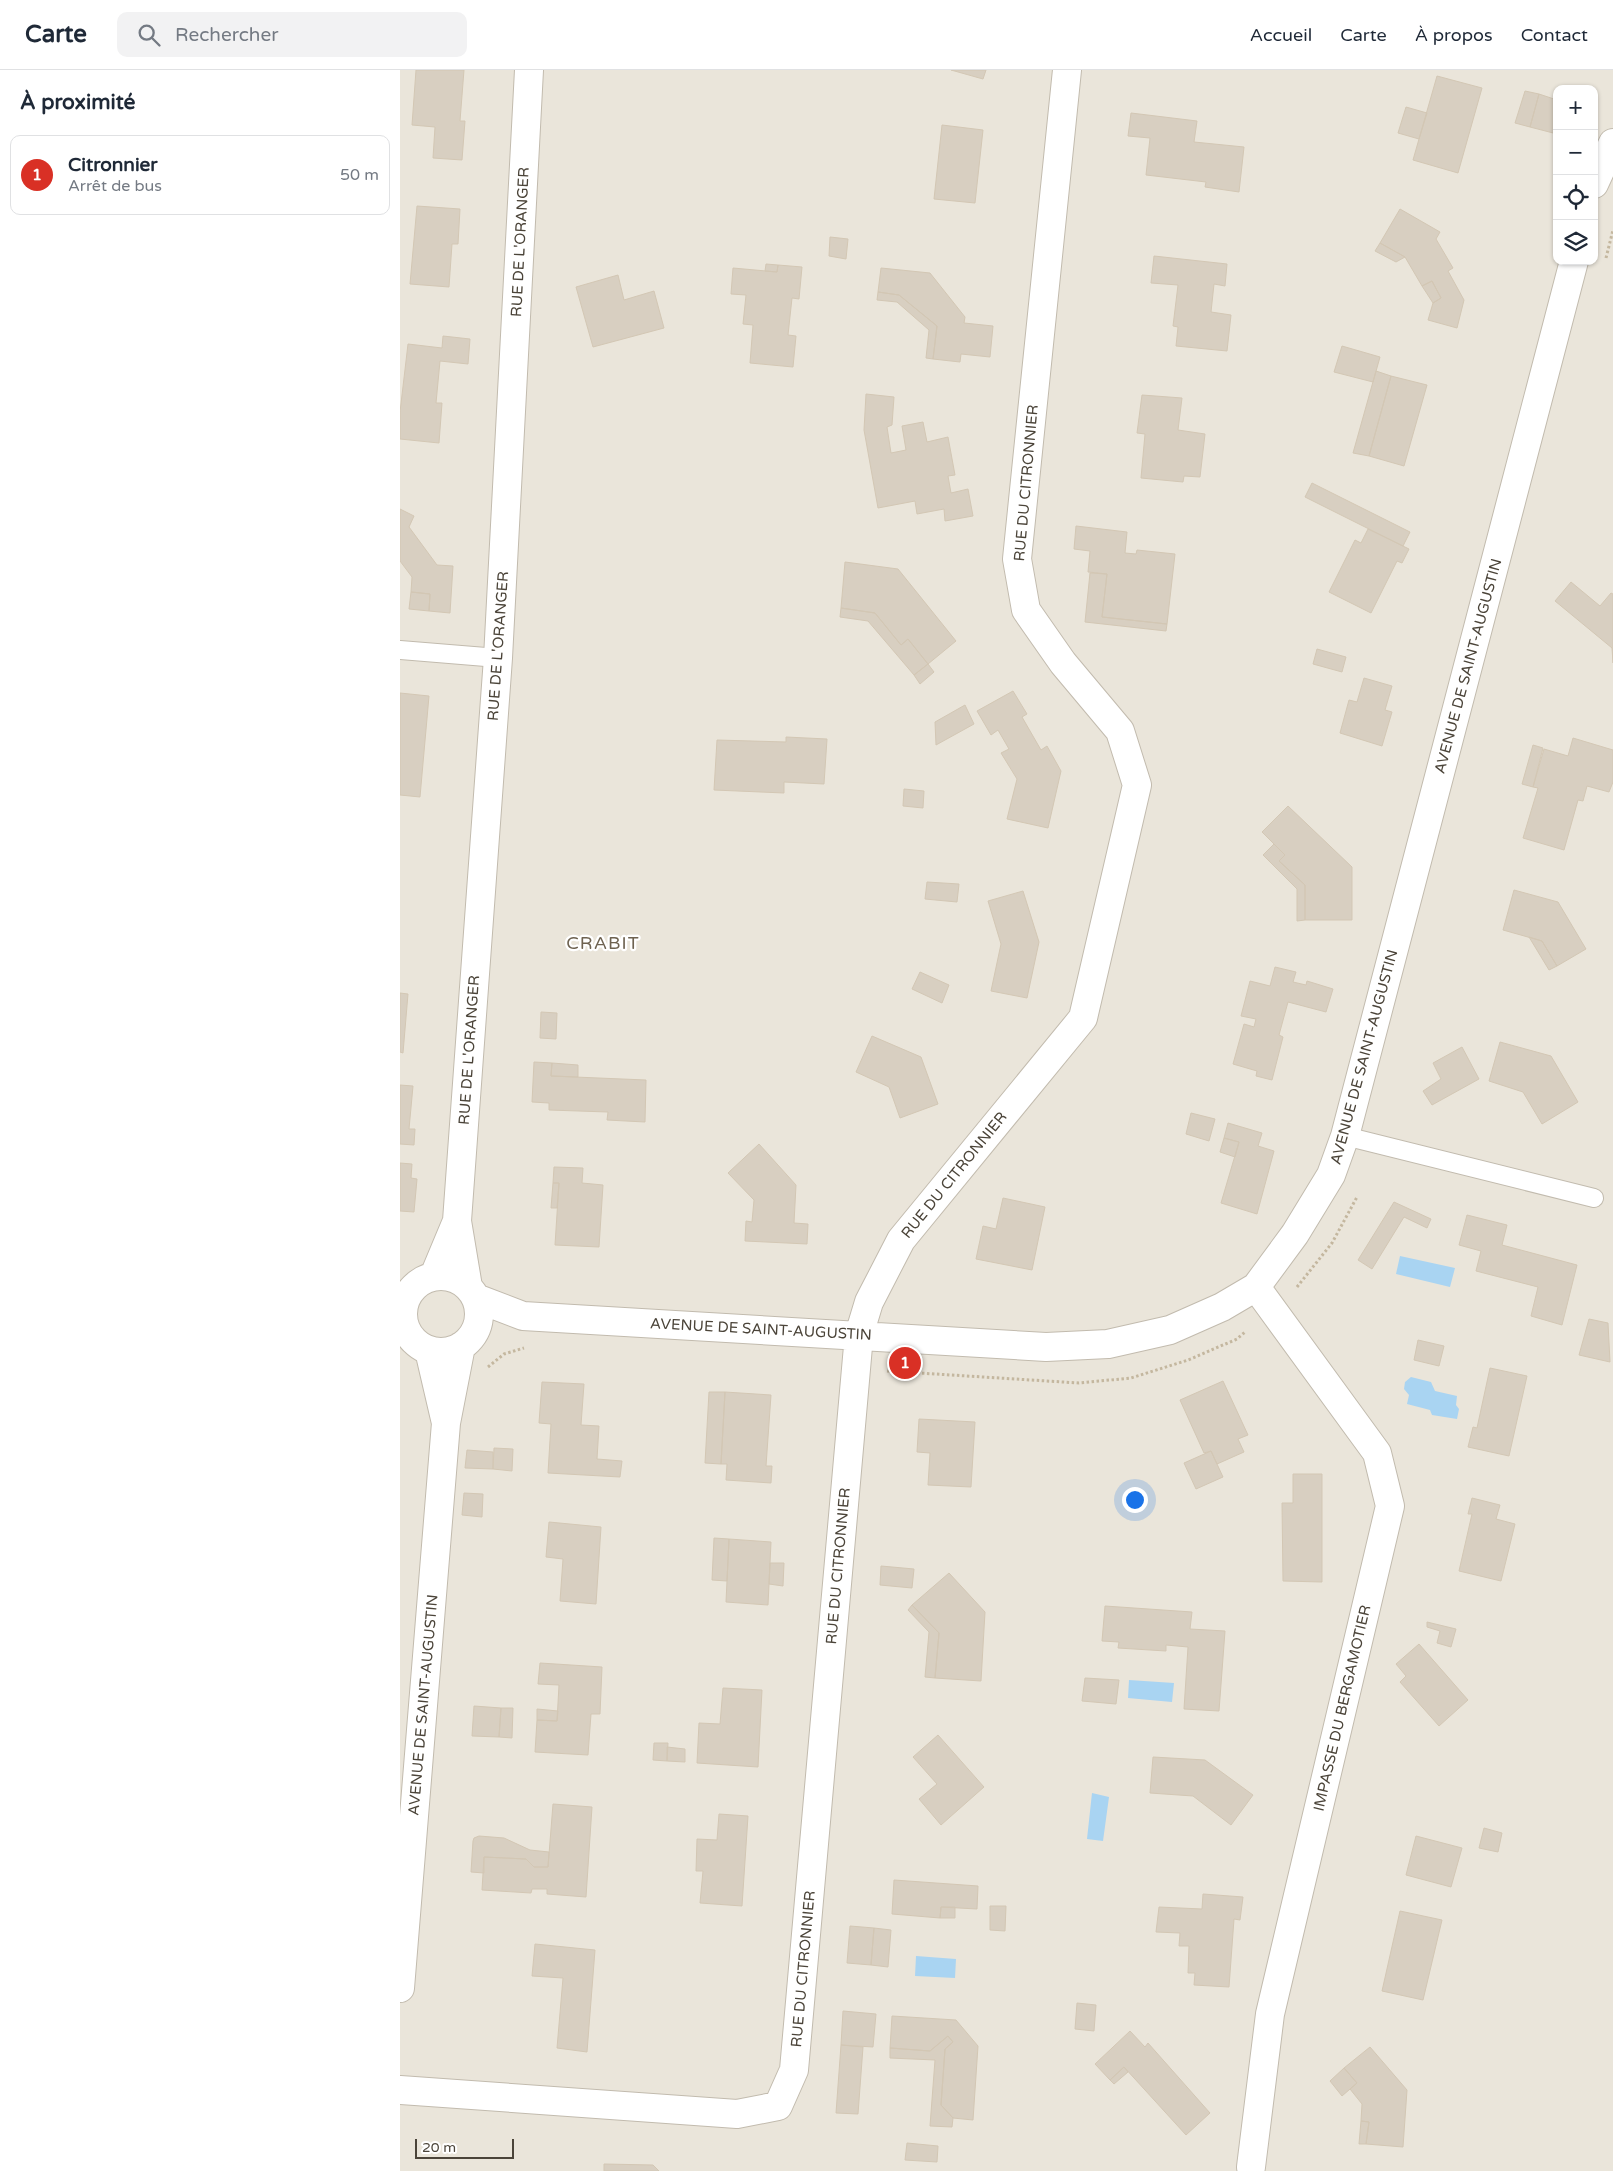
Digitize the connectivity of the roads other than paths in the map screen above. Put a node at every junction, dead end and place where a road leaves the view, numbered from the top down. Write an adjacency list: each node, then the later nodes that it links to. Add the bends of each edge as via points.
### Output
1 (529, 70): 7 (street, RUE DE L'ORANGER)
2 (1067, 70): 15 (street, RUE DU CITRONNIER, via 1017,560 1026,610 1063,663 1120,731 1137,785 1083,1018 901,1240 869,1302)
3 (1613, 143): 4 (street)
4 (1598, 175)
5 (1573, 265): 8 (street, AVENUE DE SAINT-AUGUSTIN)
6 (400, 650): 7 (lane)
7 (498, 658): 10 (street, RUE DE L'ORANGER)
8 (1345, 1136): 9 (lane); 11 (street, AVENUE DE SAINT-AUGUSTIN, via 1331,1175 1295,1234)
9 (1594, 1198)
10 (457, 1221): 12 (street, RUE DE L'ORANGER); 13 (street, RUE DE L'ORANGER)
11 (1256, 1287): 15 (street, AVENUE DE SAINT-AUGUSTIN, via 1222,1307 1170,1330 1108,1344 1046,1347); 21 (street, IMPASSE DU BERGAMOTIER, via 1376,1453 1390,1506 1270,2014)
12 (472, 1292): 13 (street, via 451,1277); 14 (street, AVENUE DE SAINT-AUGUSTIN); 16 (street, via 479,1313)
13 (410, 1298): 17 (street, via 408,1333)
14 (523, 1316): 15 (street, AVENUE DE SAINT-AUGUSTIN); 16 (street, AVENUE DE SAINT-AUGUSTIN)
15 (859, 1335): 20 (street, RUE DU CITRONNIER, via 794,2070 778,2106 737,2114)
16 (467, 1340): 17 (street, via 447,1351); 18 (street, AVENUE DE SAINT-AUGUSTIN, via 456,1373)
17 (429, 1350): 18 (street, AVENUE DE SAINT-AUGUSTIN)
18 (446, 1423): 19 (street, AVENUE DE SAINT-AUGUSTIN)
19 (400, 1988)
20 (400, 2090)
21 (1251, 2167)

